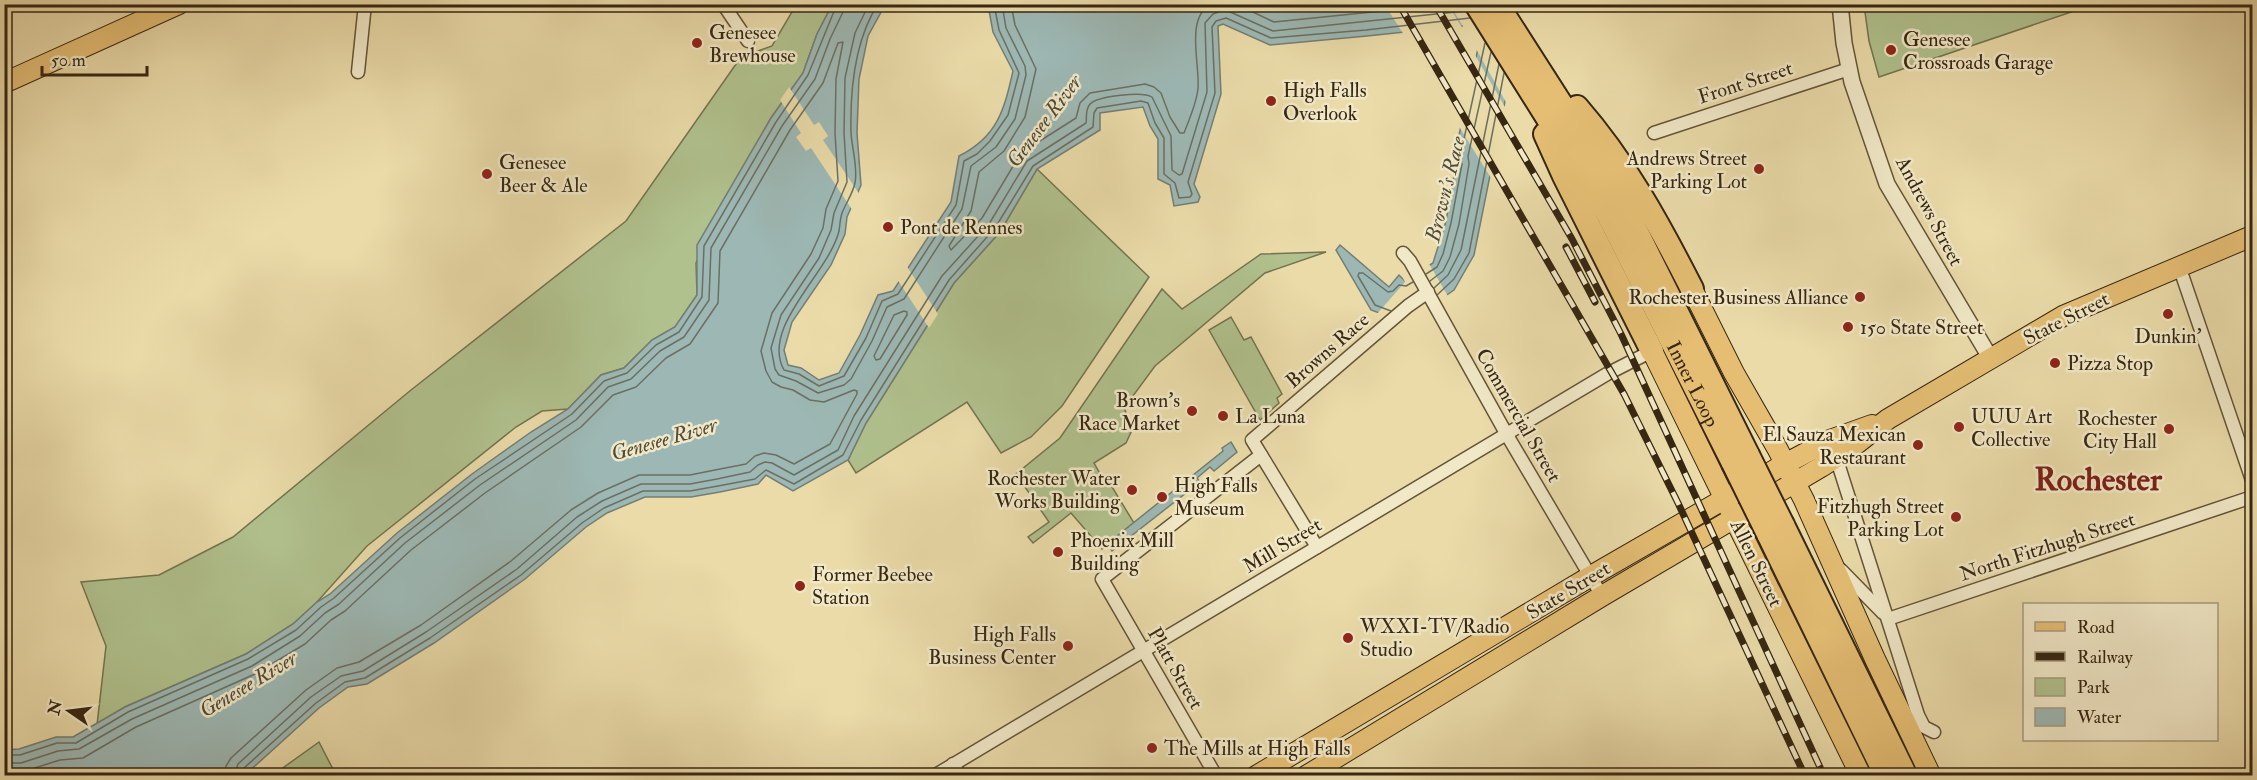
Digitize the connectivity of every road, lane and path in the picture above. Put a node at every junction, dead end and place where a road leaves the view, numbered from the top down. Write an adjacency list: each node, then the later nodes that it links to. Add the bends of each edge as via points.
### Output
1 (180, 4): 12 (main road)
2 (365, 4): 10 (street)
3 (723, 4): 7 (street)
4 (1476, 4): 11 (highway, Inner Loop)
5 (1497, 4): 8 (highway, Inner Loop)
6 (1840, 4): 9 (street, Andrews Street)
7 (748, 41)
8 (1524, 48): 17 (highway, via 1614,154 1648,206); 25 (highway, Inner Loop, via 1627,212)
9 (1849, 69): 13 (street, Front Street); 20 (street, Andrews Street, via 1892,194)
10 (358, 72)
11 (1518, 72): 19 (highway, via 1564,176); 25 (highway, Inner Loop, via 1607,213)
12 (4, 83)
13 (1654, 133)
14 (2253, 236): 16 (main road, State Street)
15 (1403, 253): 18 (street, Commercial Street)
16 (2180, 266): 20 (main road, State Street, via 2073,310); 27 (street)
17 (1692, 289): 26 (main road)
18 (1428, 292): 22 (street, Commercial Street); 23 (street, Browns Race, via 1252,440)
19 (1652, 351): 22 (street, Mill Street); 30 (main road, Allen Street)
20 (1990, 359): 21 (main road, State Street)
21 (1888, 419): 24 (main road, State Street); 26 (main road, State Street, via 1830,440)
22 (1507, 435): 33 (street, Mill Street); 35 (street, Commercial Street)
23 (1261, 454): 33 (street); 38 (street, Platt Street, via 1102,579)
24 (1836, 457): 28 (main road, State Street); 37 (street)
25 (1741, 459): 32 (highway, Inner Loop, bridge)
26 (1785, 464): 28 (main road); 30 (main road, State Street)
27 (2253, 480)
28 (1795, 483): 31 (main road, State Street); 34 (main road)
29 (2253, 497): 37 (street, North Fitzhugh Street)
30 (1725, 499): 31 (main road, Allen Street); 35 (main road, State Street)
31 (1735, 518): 36 (main road, State Street); 46 (main road, Allen Street)
32 (1775, 530): 47 (highway, Inner Loop); 48 (highway, Inner Loop)
33 (1317, 547): 38 (street, Mill Street)
34 (1829, 556): 37 (street); 49 (main road)
35 (1591, 576): 36 (street, Commercial Street); 44 (main road, State Street)
36 (1602, 596): 45 (main road, State Street)
37 (1888, 619): 39 (street, via 1920,720)
38 (1143, 650): 40 (street, Mill Street); 43 (street, Platt Street)
39 (1934, 732)
40 (953, 764): 41 (street, Mill Street); 42 (street)
41 (934, 776)
42 (960, 776)
43 (1216, 776)
44 (1256, 776)
45 (1306, 776)
46 (1861, 776)
47 (1886, 776)
48 (1906, 776)
49 (1930, 776)

